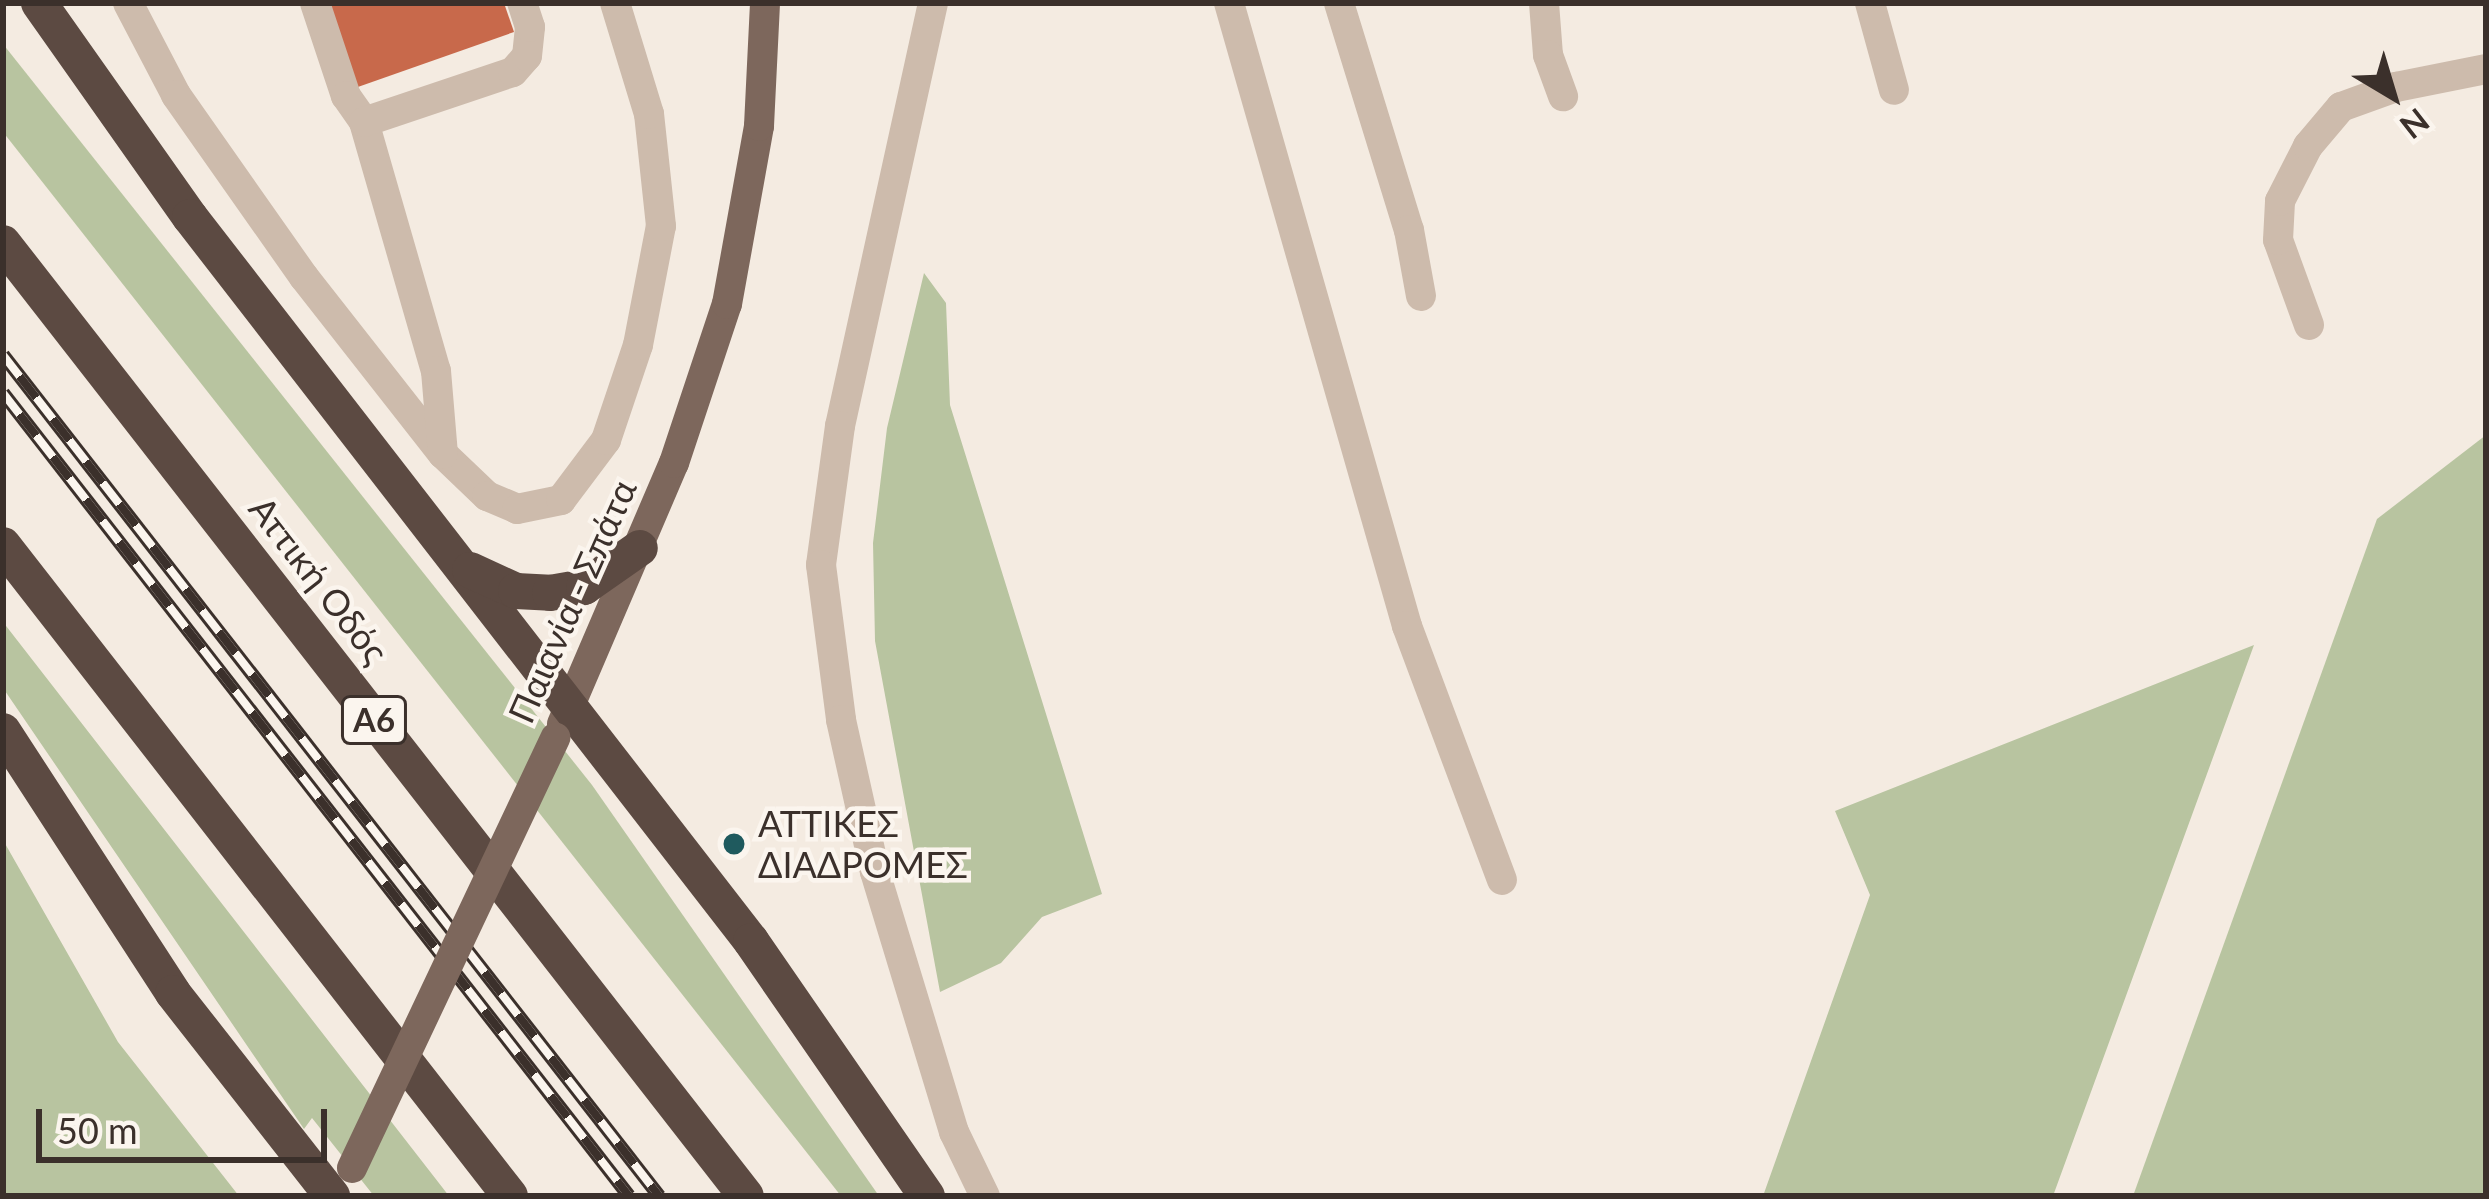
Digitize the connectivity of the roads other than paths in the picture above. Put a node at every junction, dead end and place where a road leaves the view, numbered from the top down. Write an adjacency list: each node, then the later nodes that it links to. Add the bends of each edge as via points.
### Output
1 (39, 3): 22 (highway, via 190,217)
2 (128, 3): 19 (street, via 239,192)
3 (315, 3): 15 (street, via 346,96)
4 (522, 3): 15 (street, via 527,56 513,72)
5 (615, 3): 19 (street, via 649,114 662,226 638,345 606,440 577,487 533,508 502,505)
6 (765, 3): 21 (main road, Παιανία - Σπάτα, via 759,126 727,304)
7 (933, 3): 30 (street, via 840,426 821,565 841,720 875,872 954,1132)
8 (1229, 3): 25 (street, via 1407,626)
9 (1339, 3): 17 (street, via 1409,230)
10 (1544, 3): 14 (street, via 1548,55)
11 (1870, 3): 13 (street)
12 (2486, 69): 18 (street, via 2341,107 2308,146 2280,201 2278,240)
13 (1894, 89)
14 (1563, 96)
15 (364, 122): 19 (street, via 436,370)
16 (3, 243): 28 (highway, Αττική Οδός / Α6)
17 (1421, 296)
18 (2309, 325)
19 (443, 454)
20 (3, 545): 27 (highway)
21 (640, 548): 22 (highway, via 584,587 550,593 484,579); 23 (main road, Παιανία - Σπάτα)
22 (455, 559): 23 (highway)
23 (562, 722): 26 (main road, Παιανία - Σπάτα, bridge); 29 (highway, via 751,941)
24 (3, 731): 26 (highway, via 172,993)
25 (1502, 880)
26 (341, 1187)
27 (510, 1196)
28 (746, 1196)
29 (927, 1196)
30 (985, 1196)

